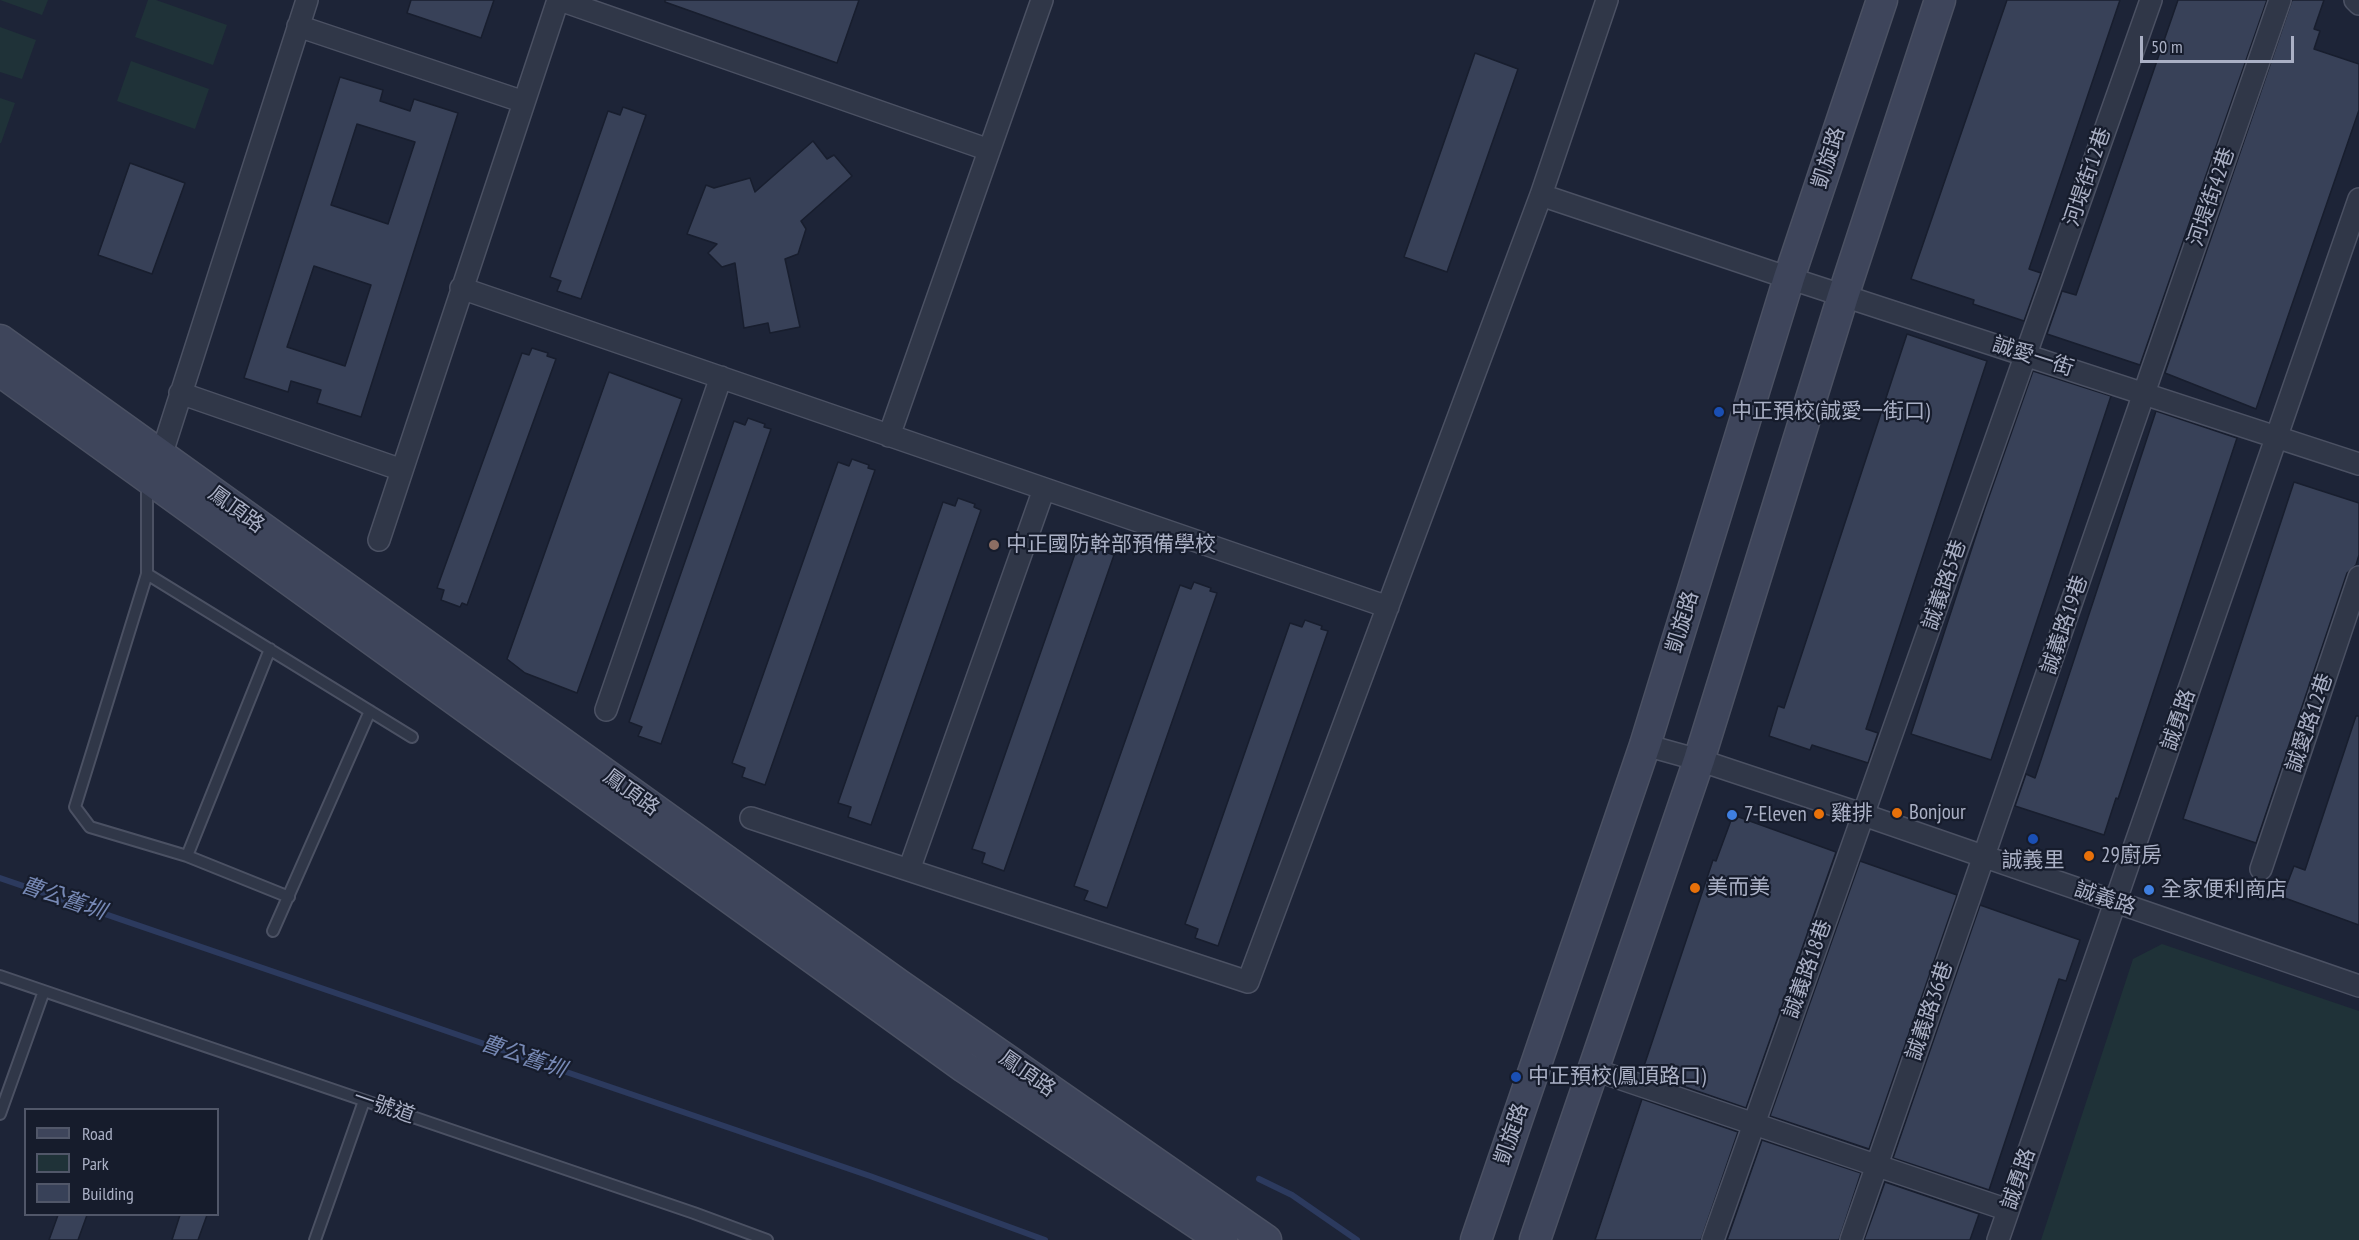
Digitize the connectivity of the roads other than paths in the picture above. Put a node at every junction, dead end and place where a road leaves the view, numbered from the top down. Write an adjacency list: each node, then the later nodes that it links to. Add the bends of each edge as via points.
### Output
1 (307, 0): 11 (street)
2 (559, 0): 12 (street); 13 (street)
3 (1042, 0): 13 (street)
4 (1607, 0): 14 (street)
5 (1882, 0): 16 (main road, 凱旋路)
6 (1940, 0): 18 (main road)
7 (2151, 0): 20 (street, 河堤街12巷)
8 (2280, 0): 24 (street, 河堤街42巷)
9 (2355, 0): 10 (street)
10 (2359, 4)
11 (298, 26): 12 (street); 23 (street)
12 (524, 102): 17 (street)
13 (989, 150): 25 (street)
14 (1541, 195): 16 (street, 誠愛一街); 34 (street)
15 (2359, 199): 26 (street, 誠勇路)
16 (1789, 278): 18 (street, 誠愛一街); 39 (main road, 凱旋路)
17 (461, 288): 22 (street); 29 (street)
18 (1843, 296): 20 (street, 誠愛一街); 40 (main road)
19 (0, 340): 28 (main road, 鳳頂路)
20 (2026, 355): 24 (street, 誠愛一街); 41 (street, 誠義路5巷)
21 (0, 371): 28 (main road, 鳳頂路)
22 (721, 377): 25 (street); 36 (street)
23 (180, 393): 28 (street); 29 (street)
24 (2145, 393): 26 (street, 誠愛一街); 44 (street, 誠義路19巷)
25 (889, 436): 30 (street)
26 (2277, 436): 27 (street, 誠愛一街); 48 (street, 誠勇路)
27 (2359, 464)
28 (154, 467): 32 (lane); 61 (main road, 鳳頂路, via 964,1067); 62 (main road, 鳳頂路)
29 (402, 470): 31 (street)
30 (1044, 489): 34 (street); 46 (street)
31 (379, 540)
32 (147, 574): 35 (lane); 43 (lane, via 75,807 90,827)
33 (2359, 577): 45 (street, 誠愛路12巷)
34 (1388, 607): 46 (street, via 1248,982)
35 (270, 649): 37 (lane); 43 (lane)
36 (606, 710)
37 (370, 711): 38 (lane); 47 (lane)
38 (412, 737)
39 (1646, 745): 40 (street, 誠義路); 63 (main road, 凱旋路)
40 (1699, 760): 41 (street, 誠義路); 53 (main road)
41 (1864, 815): 44 (street, 誠義路); 56 (street, 誠義路18巷)
42 (751, 818): 46 (street)
43 (186, 856): 47 (lane)
44 (1984, 857): 48 (street, 誠義路); 57 (street, 誠義路36巷)
45 (2261, 869)
46 (909, 870)
47 (288, 897): 49 (lane)
48 (2116, 903): 51 (street, 誠義路); 58 (street, 誠勇路)
49 (273, 931)
50 (0, 976): 52 (lane, 一號道)
51 (2359, 986)
52 (44, 991): 54 (lane, 一號道); 55 (lane)
53 (1592, 1069): 56 (street); 64 (main road)
54 (364, 1101): 59 (lane); 60 (lane, 一號道)
55 (0, 1114)
56 (1753, 1123): 57 (street); 65 (street, 誠義路18巷)
57 (1876, 1165): 58 (street); 66 (street, 誠義路36巷)
58 (2008, 1210): 67 (street, 誠勇路)
59 (315, 1240)
60 (767, 1240)
61 (1222, 1240)
62 (1266, 1240)
63 (1476, 1240)
64 (1535, 1240)
65 (1713, 1240)
66 (1851, 1240)
67 (1998, 1240)

